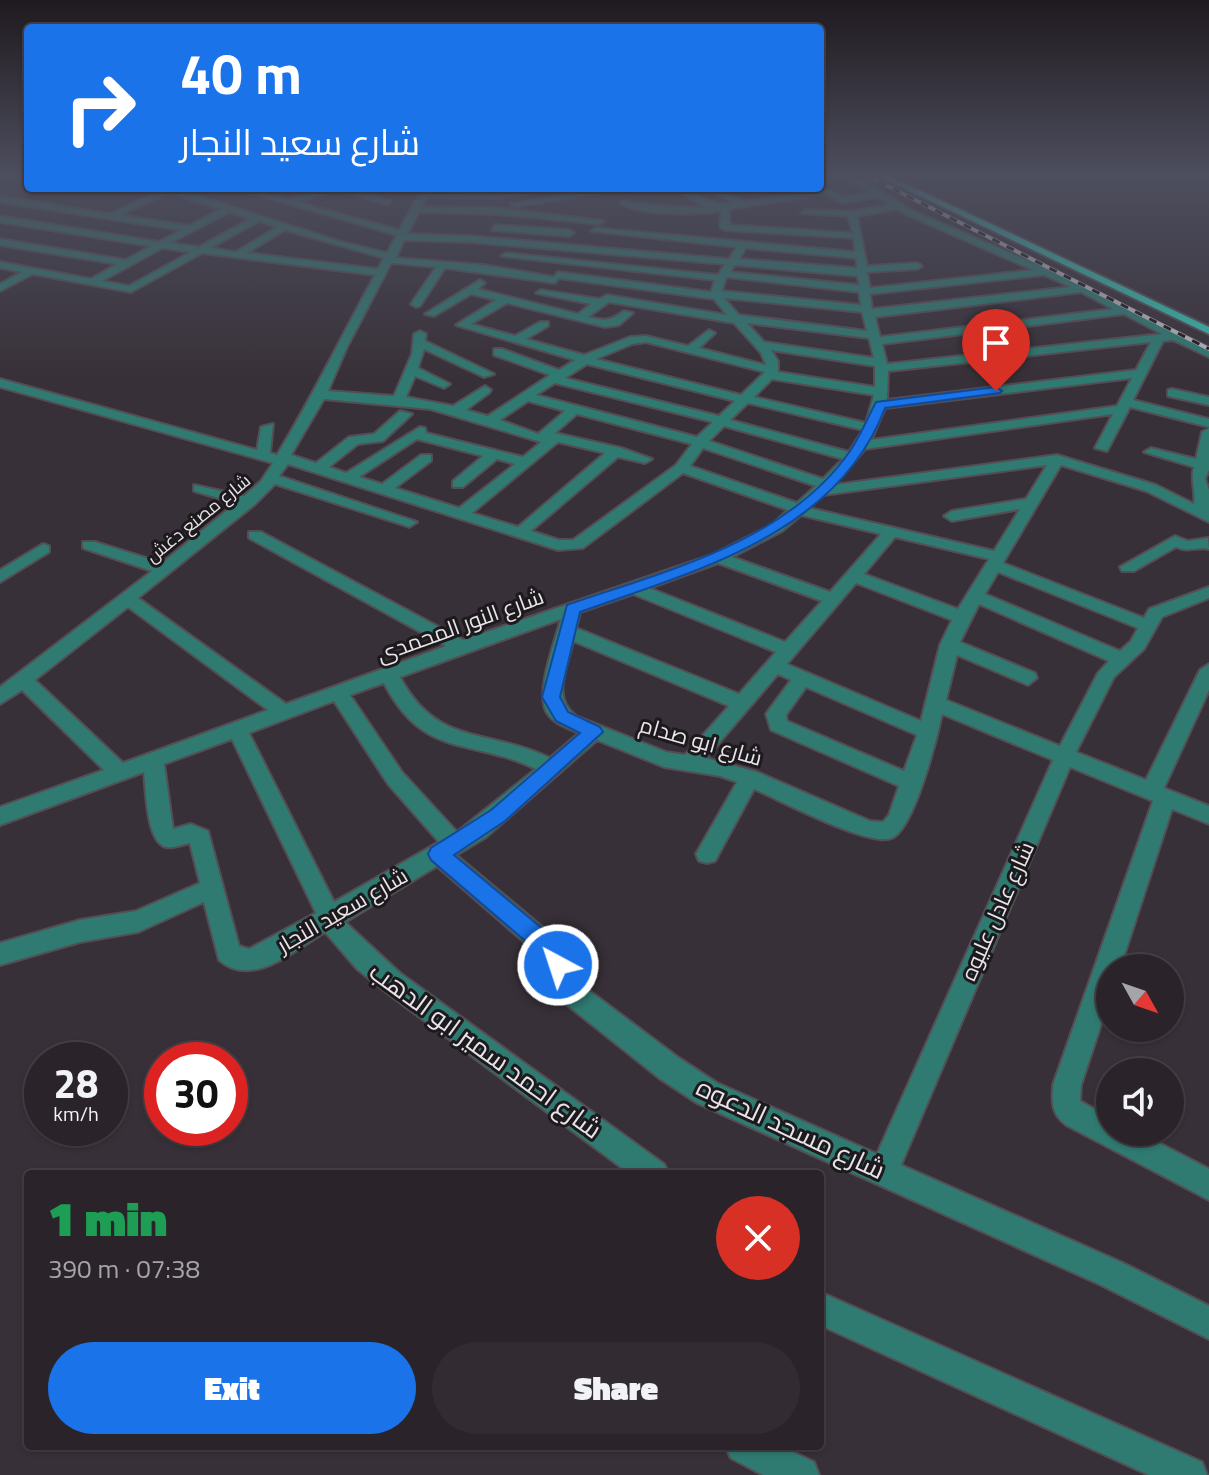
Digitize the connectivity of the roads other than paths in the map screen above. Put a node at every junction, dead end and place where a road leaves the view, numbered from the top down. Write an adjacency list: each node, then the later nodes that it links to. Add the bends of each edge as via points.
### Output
1 (5, 243): 26 (street)
2 (147, 243): 16 (street)
3 (164, 243): 16 (street)
4 (214, 243): 17 (street)
5 (258, 243): 21 (street)
6 (346, 243): 19 (street)
7 (375, 243): 19 (street)
8 (398, 243): 19 (street, شارع مصنع دغش)
9 (448, 243): 19 (street)
10 (516, 243): 25 (street)
11 (683, 243): 15 (street)
12 (859, 243): 38 (street, شارع النور المحمدى)
13 (980, 243): 32 (street)
14 (1028, 243): 43 (main road)
15 (744, 244): 25 (street); 38 (street)
16 (160, 245): 17 (street); 26 (street)
17 (201, 250): 21 (street); 36 (street, via 133,289)
18 (293, 252): 23 (street)
19 (394, 252): 20 (street); 23 (street); 27 (street); 77 (street, شارع مصنع دغش)
20 (482, 252)
21 (239, 254): 23 (street)
22 (498, 255): 24 (street)
23 (282, 259)
24 (565, 261): 34 (street); 35 (street)
25 (732, 261): 34 (street); 38 (street)
26 (127, 263): 36 (street)
27 (443, 264): 31 (street); 47 (street)
28 (0, 265): 30 (street)
29 (917, 266): 38 (street)
30 (33, 270): 36 (street); 39 (street)
31 (495, 270): 35 (street); 41 (street)
32 (1044, 271): 38 (street); 40 (street)
33 (305, 275): 37 (street)
34 (722, 276): 38 (street); 44 (street)
35 (556, 278): 42 (street); 44 (street)
36 (92, 282)
37 (352, 282)
38 (864, 286): 40 (street); 44 (street); 59 (street, شارع النور المحمدى)
39 (0, 288)
40 (1083, 289): 49 (street)
41 (471, 291): 45 (street); 51 (street)
42 (541, 293): 46 (street); 48 (street)
43 (1136, 293): 54 (main road); 56 (main road)
44 (717, 295): 53 (street)
45 (506, 299): 48 (street); 61 (street, via 463,323)
46 (599, 302): 52 (street); 53 (street, via 609,298)
47 (416, 304)
48 (525, 304): 52 (street)
49 (1126, 311): 58 (street); 59 (street)
50 (628, 313): 52 (street, via 609,324)
51 (430, 314)
52 (579, 318)
53 (735, 319): 59 (street); 62 (street)
54 (1209, 323)
55 (544, 324): 61 (street)
56 (1209, 331)
57 (709, 333): 63 (street)
58 (1175, 336): 60 (street); 65 (street)
59 (874, 338): 67 (street, شارع النور المحمدى)
60 (1159, 338): 67 (street); 70 (street)
61 (515, 341): 66 (street)
62 (761, 345): 67 (street); 69 (street, via 772,358)
63 (690, 350): 66 (street, via 646,339 625,340); 69 (street)
64 (498, 352): 72 (street)
65 (1209, 353)
66 (587, 360): 72 (street); 81 (street, via 624,364)
67 (882, 366): 80 (street, شارع النور المحمدى)
68 (412, 370): 71 (street, via 420,338); 74 (street); 79 (street)
69 (773, 372): 80 (street); 81 (street)
70 (1141, 373): 80 (street); 83 (street)
71 (488, 374)
72 (558, 377): 78 (street); 88 (street)
73 (0, 383): 100 (street)
74 (444, 384)
75 (485, 390): 85 (street)
76 (1172, 393): 82 (street)
77 (320, 395): 79 (street); 104 (street, شارع مصنع دغش)
78 (527, 397): 84 (street); 87 (street)
79 (399, 398): 85 (street)
80 (881, 398): 91 (street, شارع النور المحمدى)
81 (745, 399): 88 (street); 91 (street)
82 (1209, 401)
83 (1124, 406): 89 (street); 95 (street); 97 (street)
84 (575, 409): 93 (street); 94 (street)
85 (455, 411): 87 (street)
86 (405, 414): 108 (street, via 378,438 354,440)
87 (490, 421): 93 (street, via 536,439)
88 (723, 421): 94 (street); 97 (street)
89 (1209, 423)
90 (268, 427): 100 (street)
91 (871, 428): 97 (street, شارع النور المحمدى)
92 (1209, 432): 106 (street)
93 (550, 436): 96 (street); 105 (street)
94 (700, 442): 107 (street); 113 (street)
95 (1102, 448)
96 (616, 451): 102 (street); 123 (street)
97 (857, 451): 113 (street, شارع النور المحمدى)
98 (1151, 452): 106 (street)
99 (494, 454): 105 (street); 110 (street, via 418,432); 111 (street)
100 (263, 455): 104 (street)
101 (426, 458): 114 (street)
102 (645, 459)
103 (1057, 459): 113 (street); 116 (street); 119 (street, via 1134,481)
104 (284, 460): 108 (street); 109 (street, شارع مصنع دغش)
105 (525, 462): 118 (street)
106 (1205, 465): 119 (street, via 1198,479)
107 (681, 468): 117 (street); 123 (street, via 577,545)
108 (318, 469): 110 (street)
109 (272, 478): 115 (street, شارع مصنع دغش); 121 (street)
110 (347, 478): 114 (street)
111 (458, 484)
112 (199, 488): 115 (street)
113 (823, 488): 117 (street, شارع النور المحمدى)
114 (383, 490): 118 (street)
115 (249, 502): 131 (street, شارع مصنع دغش)
116 (1032, 502): 120 (street); 129 (street)
117 (799, 510): 122 (street); 128 (street, شارع النور المحمدى, via 777,528)
118 (461, 514): 123 (street)
119 (1204, 514)
120 (952, 516)
121 (409, 522)
122 (891, 532): 129 (street); 132 (street)
123 (520, 533)
124 (255, 535): 144 (street)
125 (1209, 544): 130 (street, via 1201,541 1188,547 1175,541)
126 (89, 545): 131 (street)
127 (43, 549): 133 (street)
128 (718, 558): 134 (street, شارع النور المحمدى); 138 (street)
129 (996, 561): 136 (street); 141 (street)
130 (1128, 567)
131 (164, 569): 137 (street, شارع مصنع دغش)
132 (851, 575): 138 (street); 140 (street)
133 (0, 577)
134 (634, 588): 139 (street, شارع النور المحمدى); 145 (street)
135 (1209, 592): 141 (street, via 1161,610)
136 (975, 596): 140 (street); 146 (street)
137 (127, 598): 152 (street, شارع مصنع دغش); 157 (street)
138 (831, 598): 145 (street)
139 (572, 609): 142 (street, شارع ابو صدام); 144 (street, شارع النور المحمدى)
140 (962, 617): 143 (street)
141 (1146, 625): 146 (street, شارع عادل عليوه, via 1138,645)
142 (569, 632): 155 (street); 159 (street, شارع ابو صدام, via 551,697 562,717)
143 (949, 645): 151 (street); 156 (street)
144 (462, 647): 149 (street, شارع النور المحمدى)
145 (787, 649): 147 (street)
146 (1121, 659): 161 (street, شارع عادل عليوه, via 1107,673)
147 (773, 665): 150 (street); 155 (street)
148 (1209, 670): 168 (street)
149 (389, 674): 153 (street, شارع النور المحمدى); 164 (street, via 409,711 433,730 516,751)
150 (803, 678): 160 (street); 167 (street, via 776,714 778,725)
151 (1028, 678)
152 (23, 680): 154 (street, شارع مصنع دغش); 165 (street)
153 (339, 693): 157 (street, شارع النور المحمدى); 171 (street)
154 (0, 697)
155 (741, 703): 163 (street)
156 (937, 704): 160 (street); 161 (street)
157 (284, 712): 158 (street, شارع النور المحمدى)
158 (238, 730): 162 (street, شارع النور المحمدى); 174 (street, شارع احمد سمير ابو الدهب)
159 (594, 732): 163 (street, شارع ابو صدام); 164 (street, شارع سعيد النجار)
160 (928, 732): 167 (street)
161 (1065, 755): 168 (street); 177 (street, شارع عادل عليوه)
162 (153, 760): 165 (street, شارع النور المحمدى); 173 (street, via 164,836 198,835)
163 (690, 763): 166 (street, شارع ابو صدام)
164 (553, 768): 171 (street, شارع سعيد النجار, via 498,816)
165 (119, 772): 170 (street, شارع النور المحمدى)
166 (750, 778): 167 (street, شارع ابو صدام, via 868,830 888,831 898,819); 172 (street)
167 (910, 782)
168 (1159, 793): 169 (street); 178 (street, via 1067,1085 1066,1107)
169 (1209, 815)
170 (0, 816)
171 (447, 849): 174 (street, شارع سعيد النجار); 177 (street, شارع مسجد الدعوه, via 556,954 555,980 679,1074 728,1104)
172 (707, 854)
173 (212, 888): 174 (street, شارع سعيد النجار, via 228,952 238,960 263,956); 175 (street, via 138,921)
174 (329, 917): 176 (street, شارع احمد سمير ابو الدهب, via 366,961)
175 (0, 954)
176 (649, 1170)
177 (884, 1171): 180 (street, شارع مسجد الدعوه)
178 (1209, 1184)
179 (824, 1310): 183 (street)
180 (1209, 1323)
181 (754, 1459): 182 (street)
182 (801, 1475)
183 (1189, 1475)

